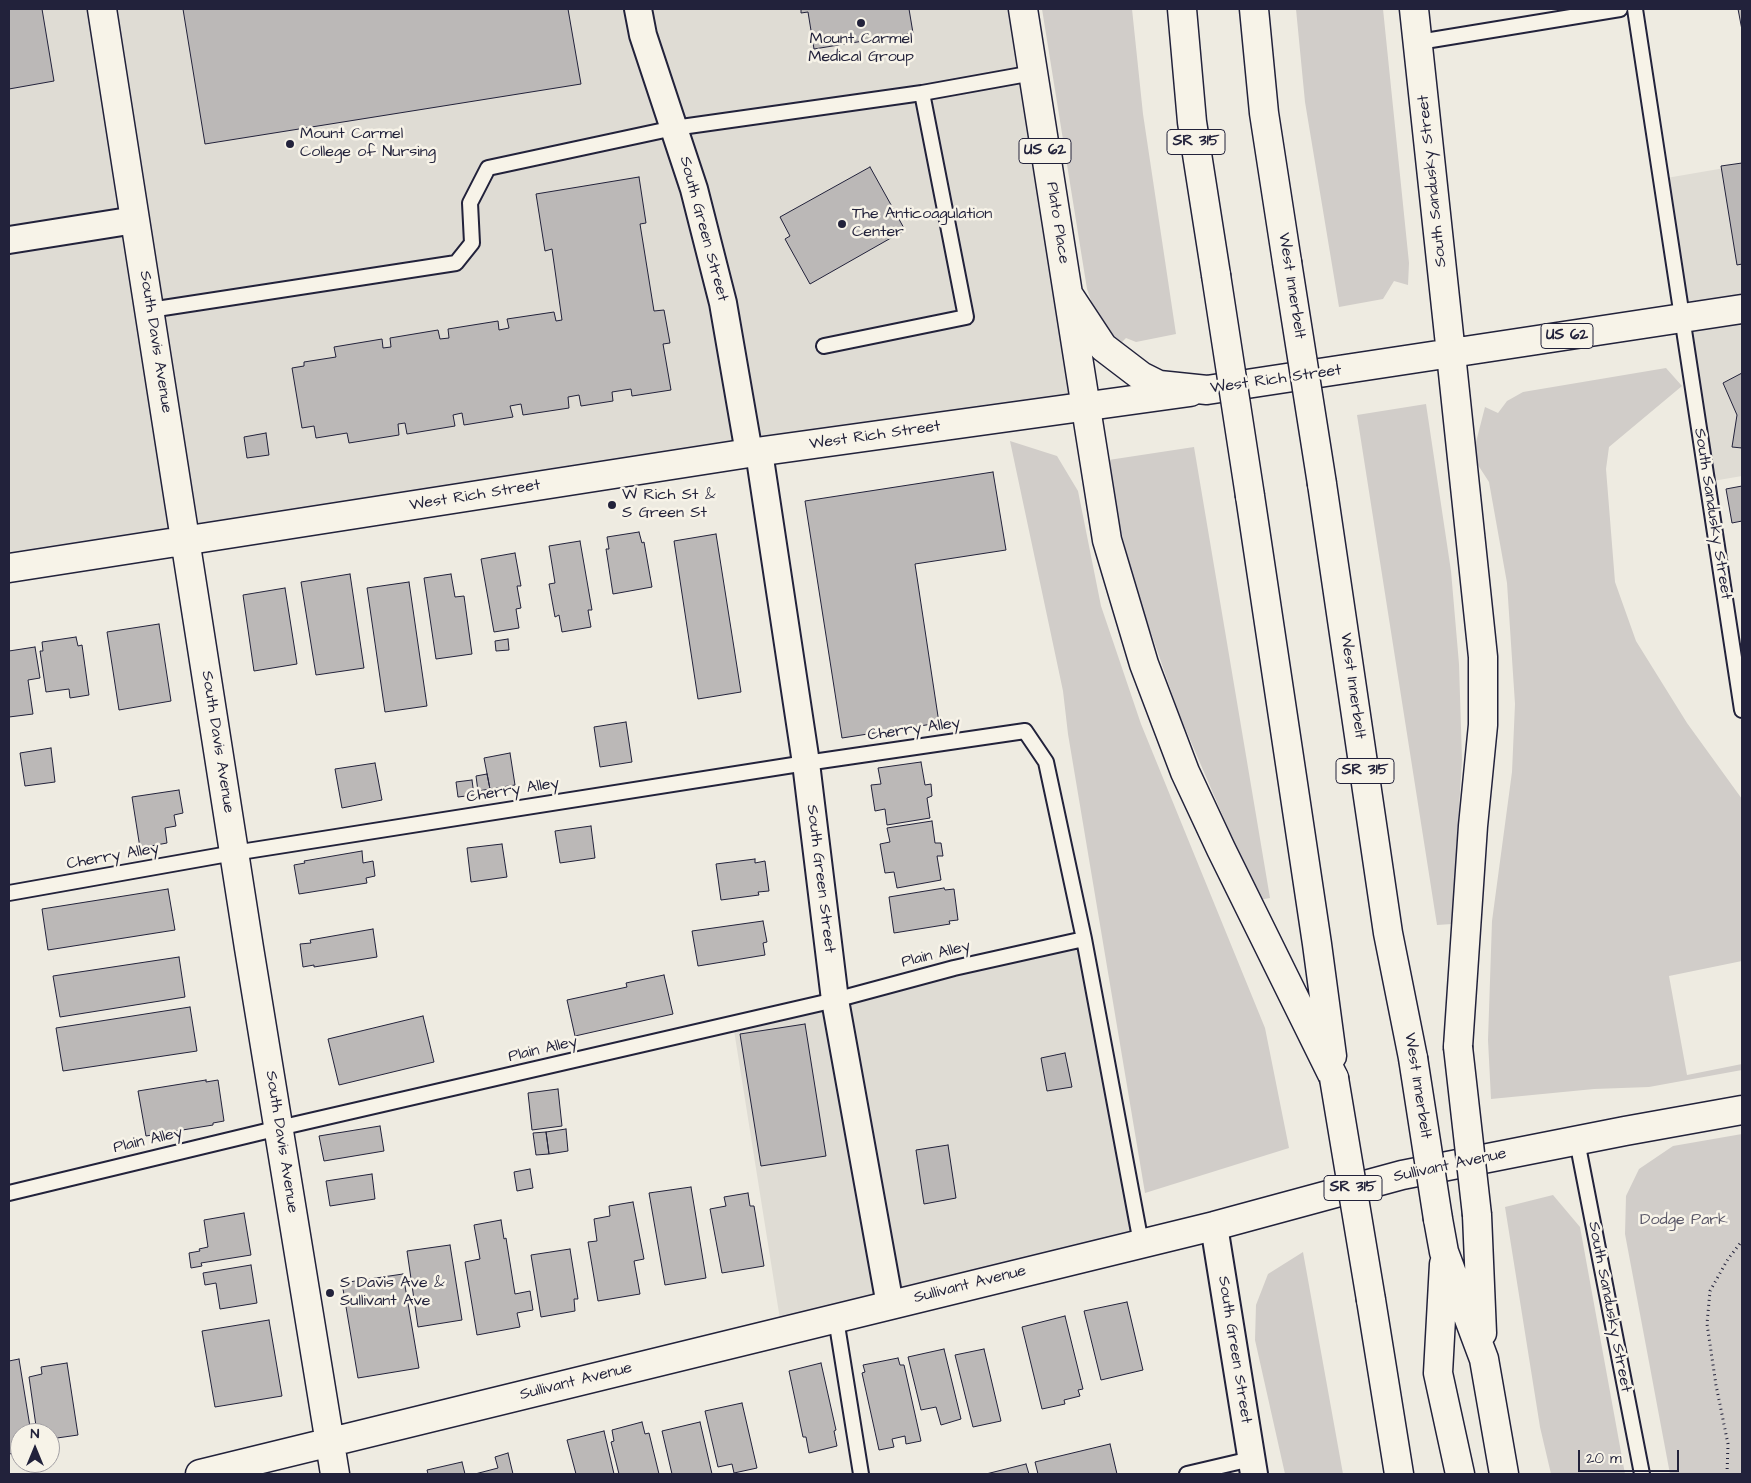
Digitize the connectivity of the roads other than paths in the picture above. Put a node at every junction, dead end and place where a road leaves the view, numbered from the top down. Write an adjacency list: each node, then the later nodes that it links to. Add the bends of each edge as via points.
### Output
1 (102, 9): 13 (main road, South Davis Avenue)
2 (638, 9): 12 (street, South Green Street, via 643,35)
3 (1023, 9): 10 (main road, Plato Place / US 62)
4 (1182, 9): 32 (main road, SR 315, bridge, via 1192,122)
5 (1254, 9): 39 (main road, West Innerbelt / SR 315, bridge, via 1264,113 1388,933 1413,1058)
6 (1414, 9): 9 (main road, South Sandusky Street)
7 (1620, 9): 9 (lane)
8 (1635, 9): 18 (lane, South Sandusky Street)
9 (1419, 42): 20 (main road, South Sandusky Street)
10 (1033, 73): 11 (lane); 15 (main road, Plato Place / US 62)
11 (922, 92): 12 (lane); 19 (lane, via 966,317)
12 (674, 128): 17 (lane, via 488,168 470,203 472,243 456,263); 23 (street, South Green Street, via 694,189 723,303)
13 (135, 220): 14 (street); 17 (main road, South Davis Avenue)
14 (9, 240)
15 (1068, 294): 21 (main road, US 62, via 1103,347 1140,376 1159,386); 22 (main road, Plato Place)
16 (1742, 309): 18 (main road, West Rich Street / US 62)
17 (150, 310): 24 (main road, South Davis Avenue)
18 (1683, 318): 20 (main road, West Rich Street / US 62); 26 (lane, South Sandusky Street)
19 (824, 346)
20 (1451, 354): 21 (main road, West Rich Street / US 62); 42 (main road, South Sandusky Street, bridge, via 1483,657 1483,725 1458,1047 1477,1215)
21 (1207, 390): 22 (main road, West Rich Street)
22 (1086, 408): 23 (main road, West Rich Street); 32 (main road, Plato Place, via 1107,540 1144,664 1185,772)
23 (754, 452): 24 (main road, West Rich Street); 27 (street, South Green Street)
24 (186, 541): 25 (main road, West Rich Street); 28 (main road, South Davis Avenue)
25 (9, 568)
26 (1742, 710)
27 (806, 763): 28 (lane, Cherry Alley); 30 (lane, Cherry Alley, via 1024,731 1046,762); 31 (street, South Green Street)
28 (234, 853): 29 (lane, Cherry Alley); 34 (main road, South Davis Avenue)
29 (9, 892)
30 (1084, 939): 31 (lane, Plain Alley, via 954,968); 38 (lane)
31 (836, 1000): 34 (lane, Plain Alley); 40 (street, South Green Street)
32 (1334, 1078): 49 (main road, SR 315, bridge)
33 (1742, 1110): 35 (main road, Sullivant Avenue)
34 (278, 1128): 36 (lane, Plain Alley); 43 (main road, South Davis Avenue)
35 (1577, 1141): 37 (main road, Sullivant Avenue, via 1402,1175); 52 (lane, South Sandusky Street)
36 (9, 1193)
37 (1214, 1226): 38 (main road, Sullivant Avenue); 44 (street, South Green Street)
38 (1140, 1244): 40 (main road, Sullivant Avenue)
39 (1444, 1252): 42 (main road, West Innerbelt / SR 315); 50 (main road, via 1438,1373)
40 (890, 1305): 41 (main road, Sullivant Avenue)
41 (836, 1319): 43 (main road, Sullivant Avenue); 47 (lane)
42 (1484, 1359): 51 (main road, West Innerbelt / SR 315)
43 (330, 1443): 45 (main road, Sullivant Avenue); 46 (main road, South Davis Avenue)
44 (1253, 1467): 48 (lane)
45 (200, 1474)
46 (335, 1474)
47 (861, 1474)
48 (1187, 1474)
49 (1399, 1474)
50 (1460, 1474)
51 (1504, 1474)
52 (1642, 1474)

